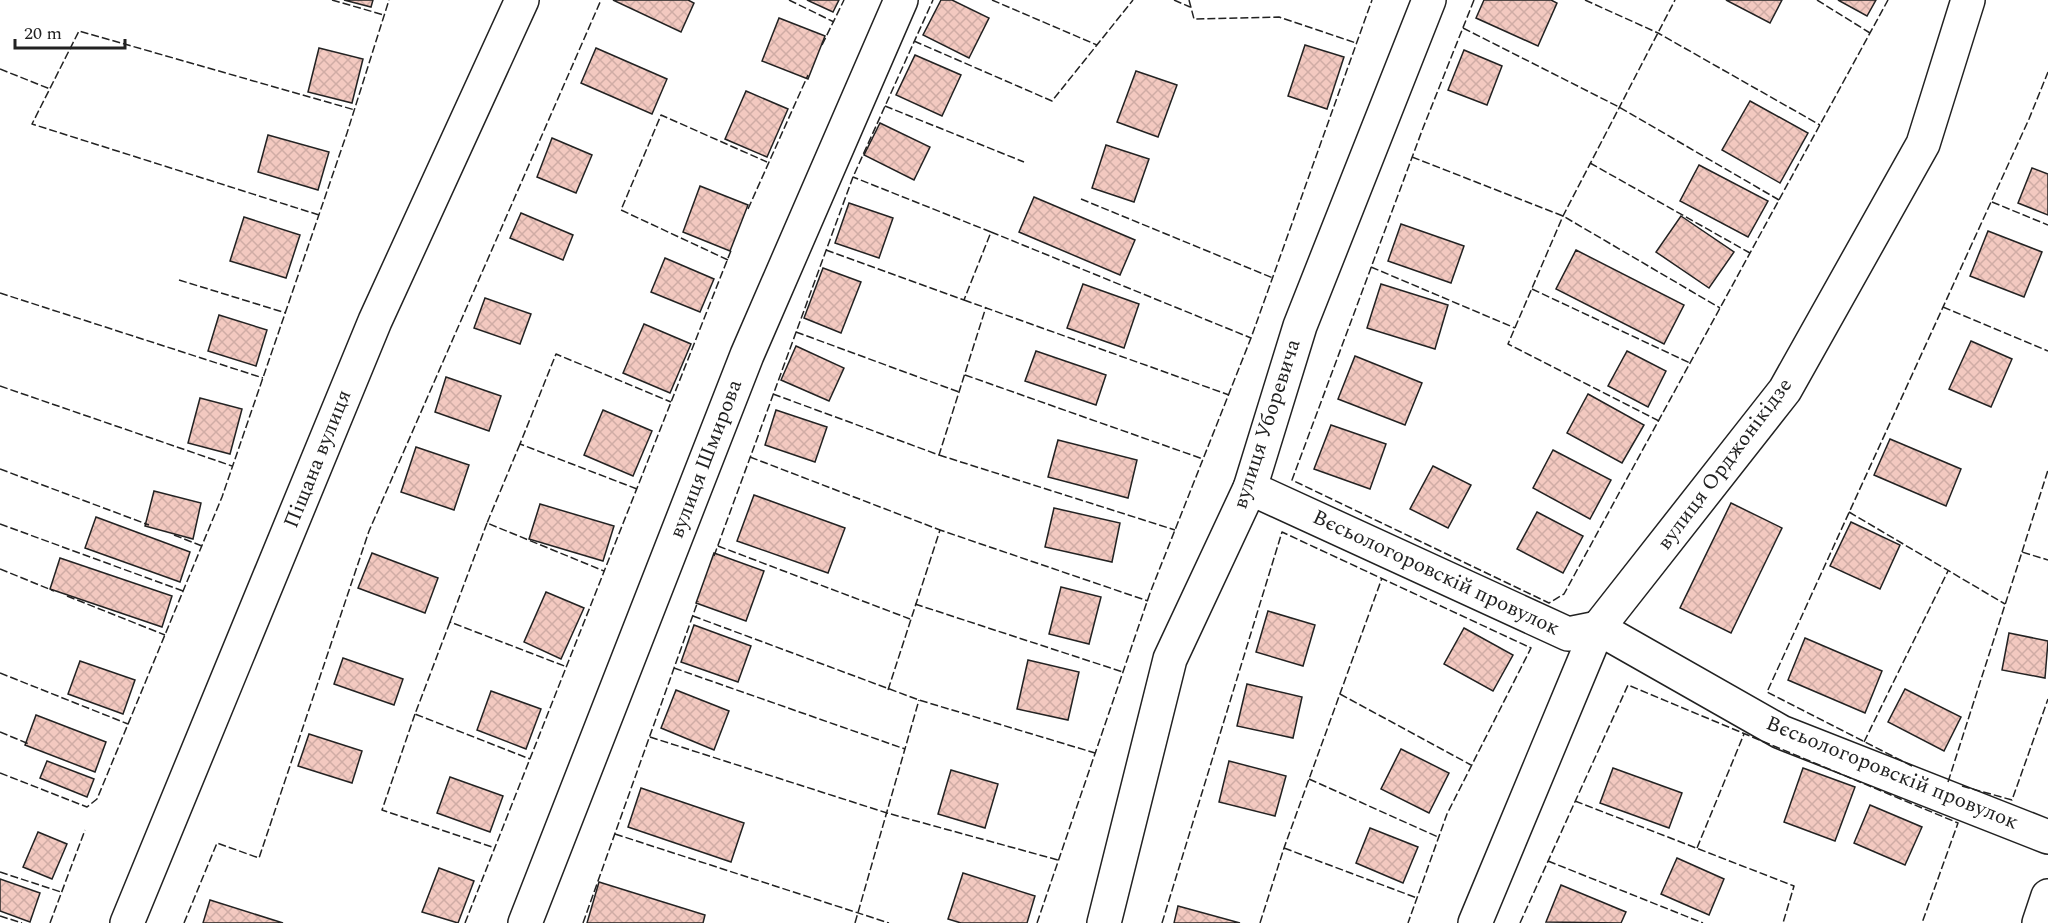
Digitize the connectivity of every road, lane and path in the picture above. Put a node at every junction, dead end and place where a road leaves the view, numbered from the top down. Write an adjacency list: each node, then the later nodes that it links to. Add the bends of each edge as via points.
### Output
1 (522, 0): 9 (street, Піщана вулиця, via 375,321)
2 (900, 0): 10 (street, вулиця Шмирова, via 747,355)
3 (1429, 0): 5 (street, вулиця Уборевича, via 1300,326)
4 (1968, 0): 6 (street, вулиця Орджонікідзе, via 1923,144 1785,390)
5 (1250, 488): 6 (street, Вєсьологоровскій провулок, via 1568,634); 11 (street, вулиця Уборевича, via 1170,659)
6 (1598, 628): 7 (street, Вєсьологоровскій провулок, via 1781,732); 12 (street, вулиця Орджонікідзе)
7 (2048, 837)
8 (2048, 896): 13 (street)
9 (127, 923)
10 (525, 923)
11 (1104, 923)
12 (1475, 923)
13 (2039, 923)

